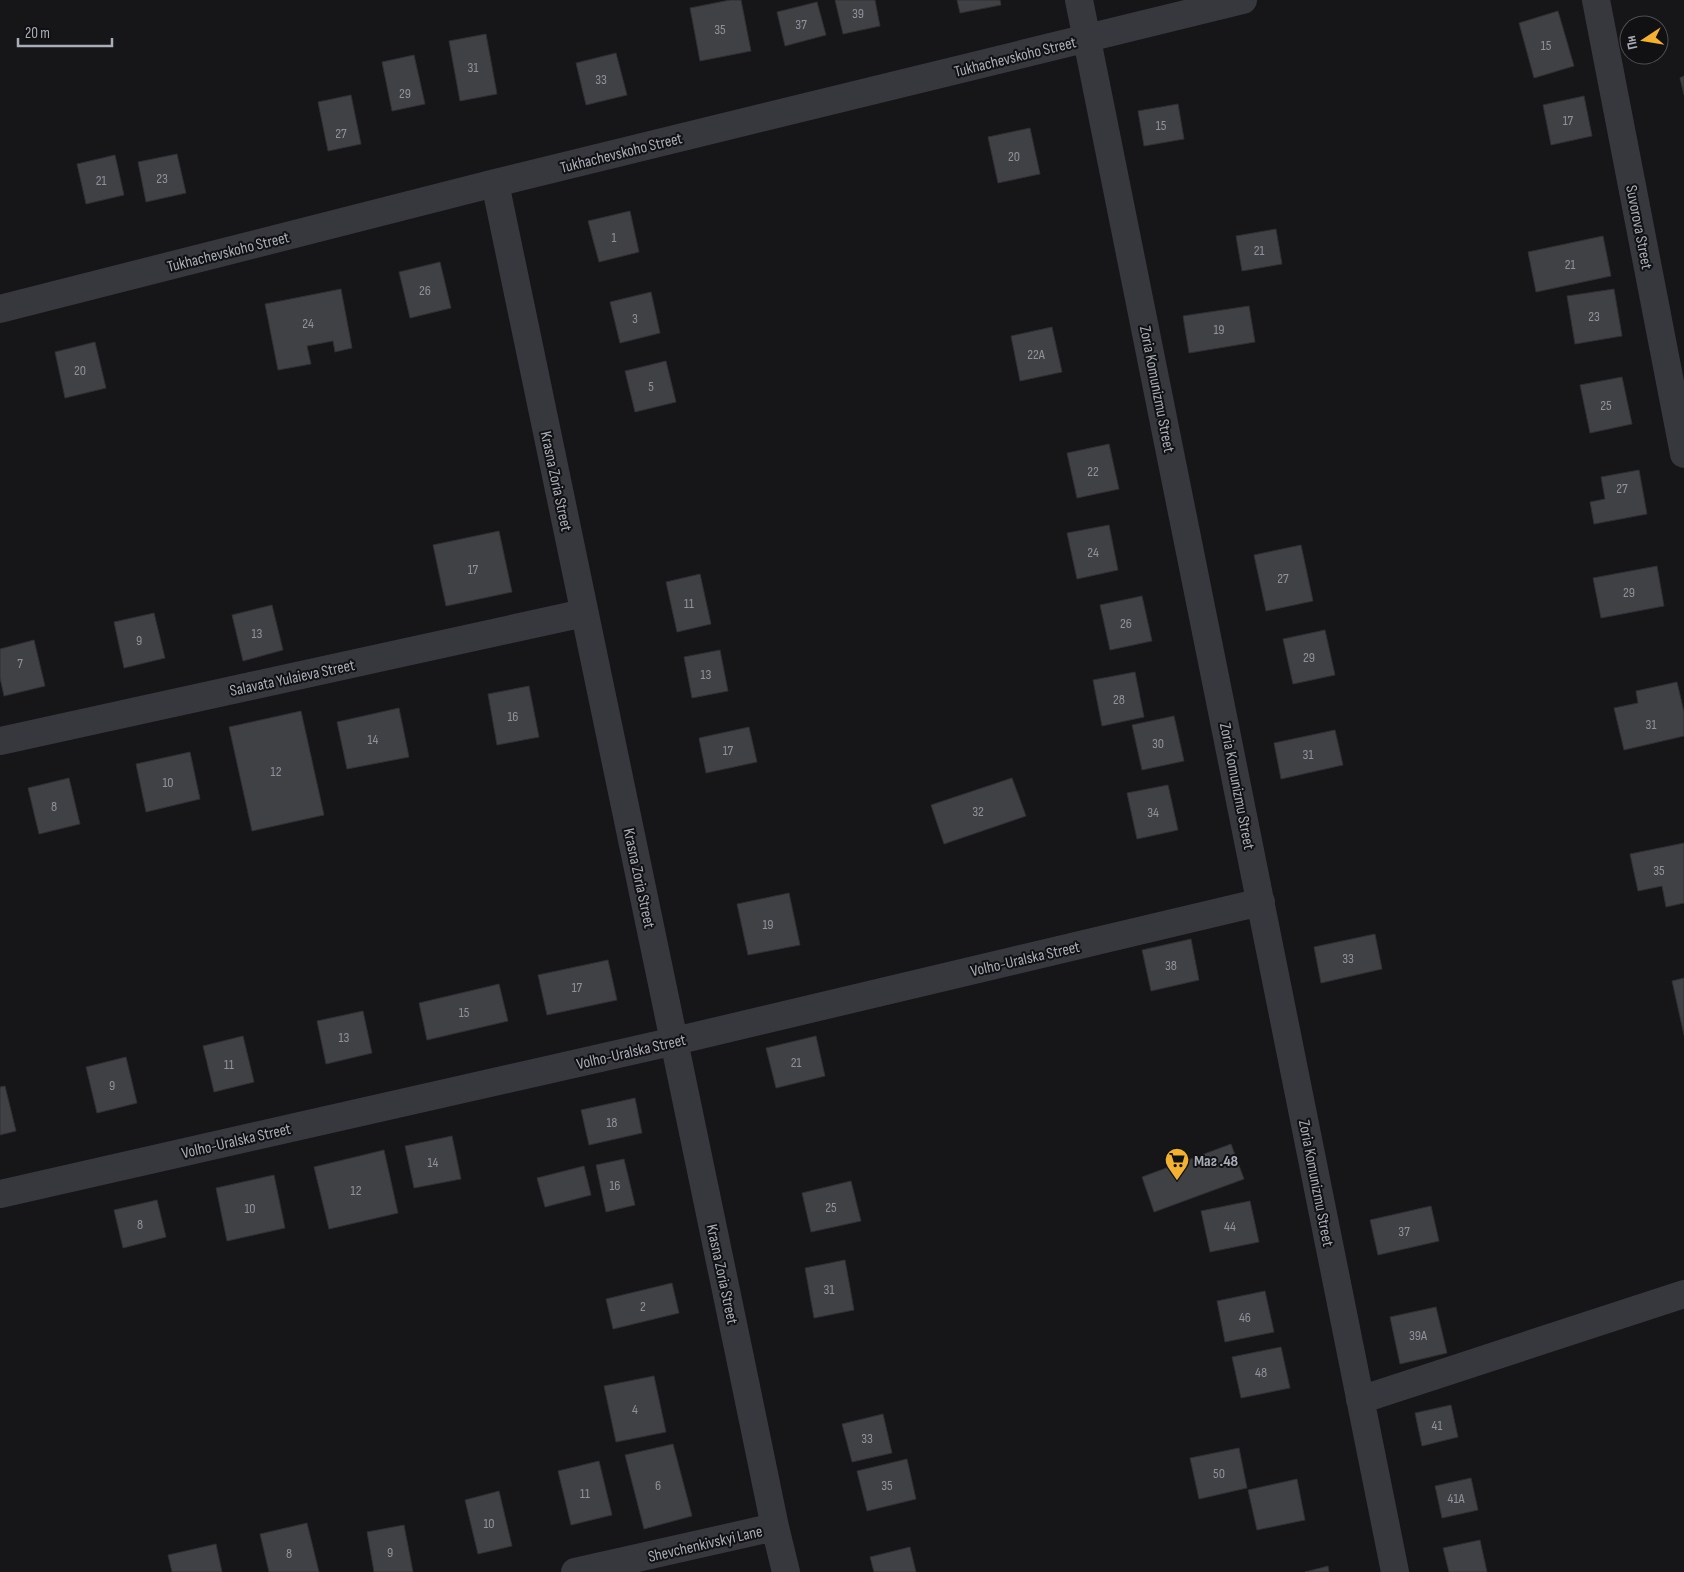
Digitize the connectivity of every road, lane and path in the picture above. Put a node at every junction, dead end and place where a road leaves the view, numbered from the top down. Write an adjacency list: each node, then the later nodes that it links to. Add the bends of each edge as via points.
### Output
1 (1079, 0): 4 (street, Zoria Komunizmu Street)
2 (1243, 0): 4 (street, Tukhachevskoho Street)
3 (1596, 0): 7 (street, Suvorova Street)
4 (1088, 38): 5 (street, Tukhachevskoho Street); 10 (street, Zoria Komunizmu Street)
5 (496, 183): 6 (street, Tukhachevskoho Street); 8 (street, Krasna Zoria Street)
6 (0, 309)
7 (1684, 454)
8 (584, 613): 9 (street, Salavata Yulaieva Street); 11 (street, Krasna Zoria Street)
9 (0, 741)
10 (1261, 902): 11 (street, Volho-Uralska Street); 14 (street, Zoria Komunizmu Street)
11 (675, 1041): 12 (street, Volho-Uralska Street); 15 (street, Krasna Zoria Street)
12 (0, 1194)
13 (1684, 1294): 14 (street)
14 (1360, 1400): 18 (street, Zoria Komunizmu Street)
15 (775, 1527): 16 (street, Shevchenkivskyi Lane); 17 (street, Krasna Zoria Street)
16 (575, 1572)
17 (786, 1572)
18 (1394, 1572)

